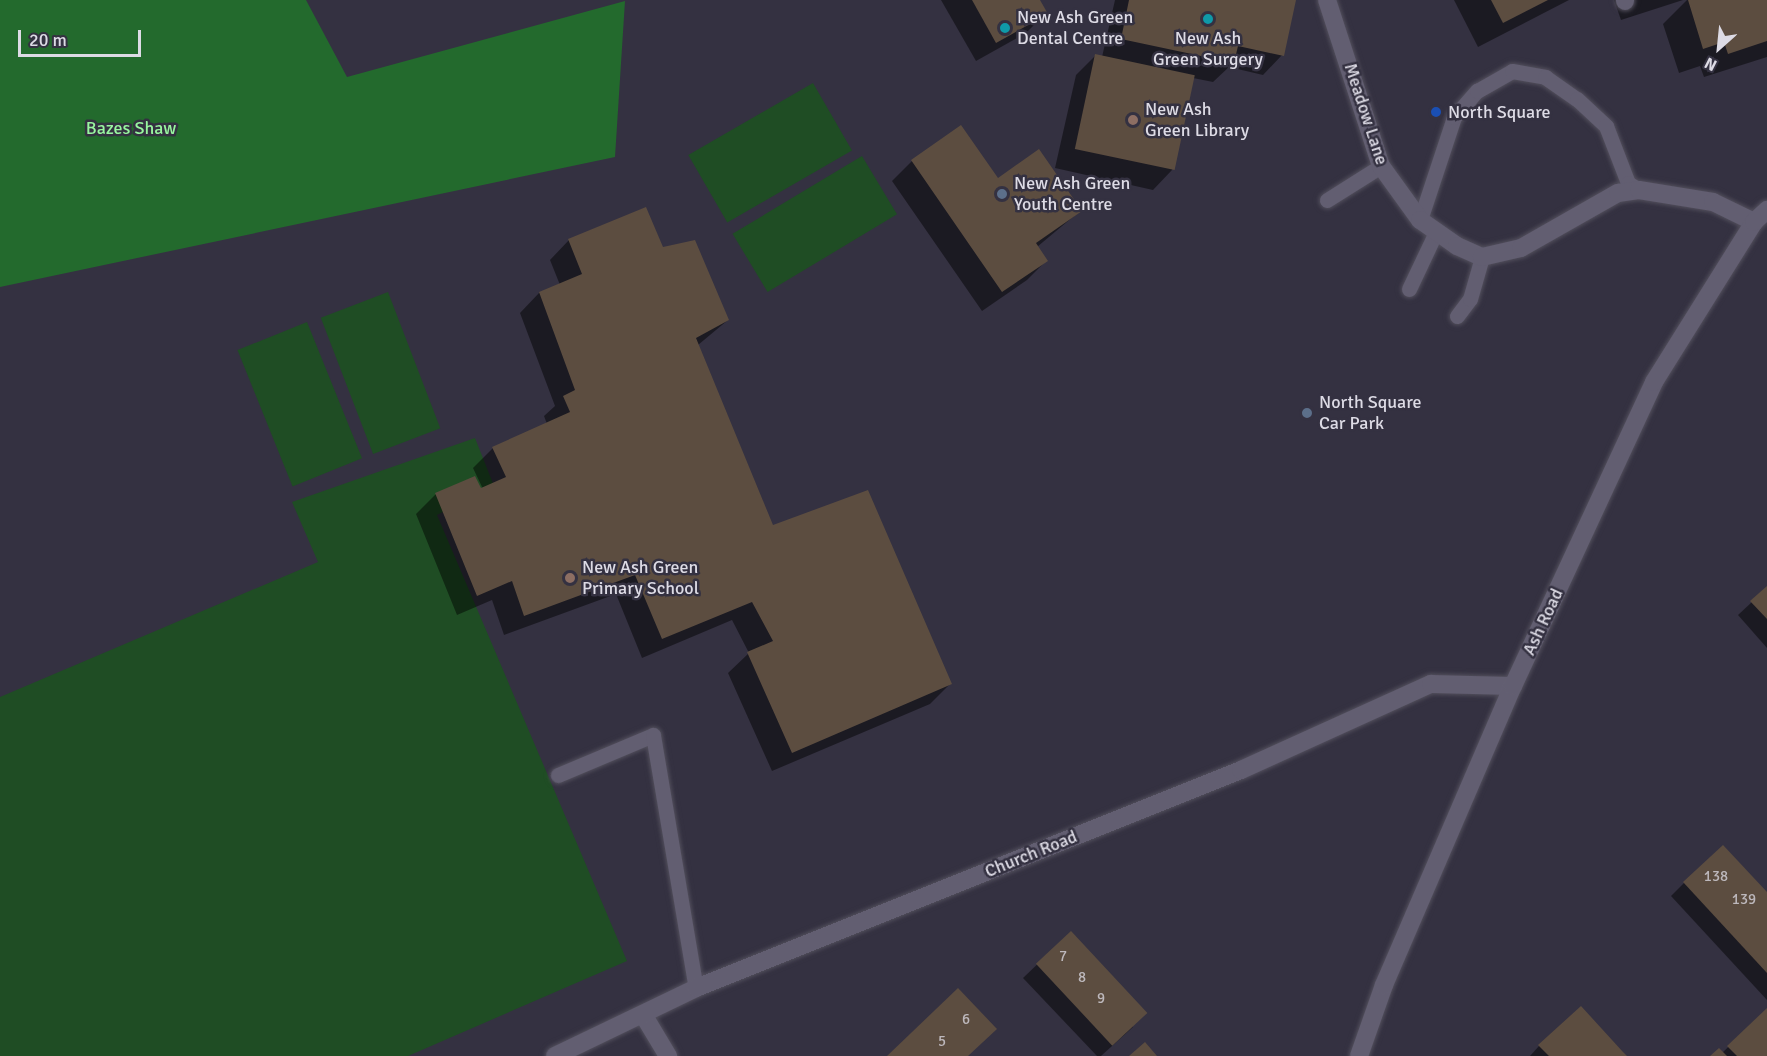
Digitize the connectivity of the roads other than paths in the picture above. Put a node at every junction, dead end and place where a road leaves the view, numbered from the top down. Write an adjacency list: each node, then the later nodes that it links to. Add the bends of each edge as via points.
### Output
1 (1327, 0): 2 (street, Meadow Lane)
2 (1381, 166): 4 (lane); 6 (street, Meadow Lane)
3 (1639, 190): 5 (street, via 1713,202); 6 (lane, via 1628,183 1606,126 1585,106 1545,77 1512,71 1477,91 1454,117); 8 (street, via 1618,193 1521,248)
4 (1327, 200)
5 (1760, 216): 11 (street, Ash Road, via 1654,382)
6 (1420, 220): 7 (street)
7 (1435, 234): 8 (street); 9 (lane)
8 (1482, 257): 10 (lane, via 1470,299)
9 (1409, 289)
10 (1457, 316)
11 (1513, 686): 13 (street, Church Road, via 1431,684 1241,770); 17 (street, Ash Road, via 1384,985)
12 (558, 775): 13 (lane, via 653,735)
13 (696, 988): 14 (street, Church Road)
14 (644, 1016): 15 (street, Church Road); 16 (street)
15 (555, 1056)
16 (668, 1056)
17 (1359, 1056)

